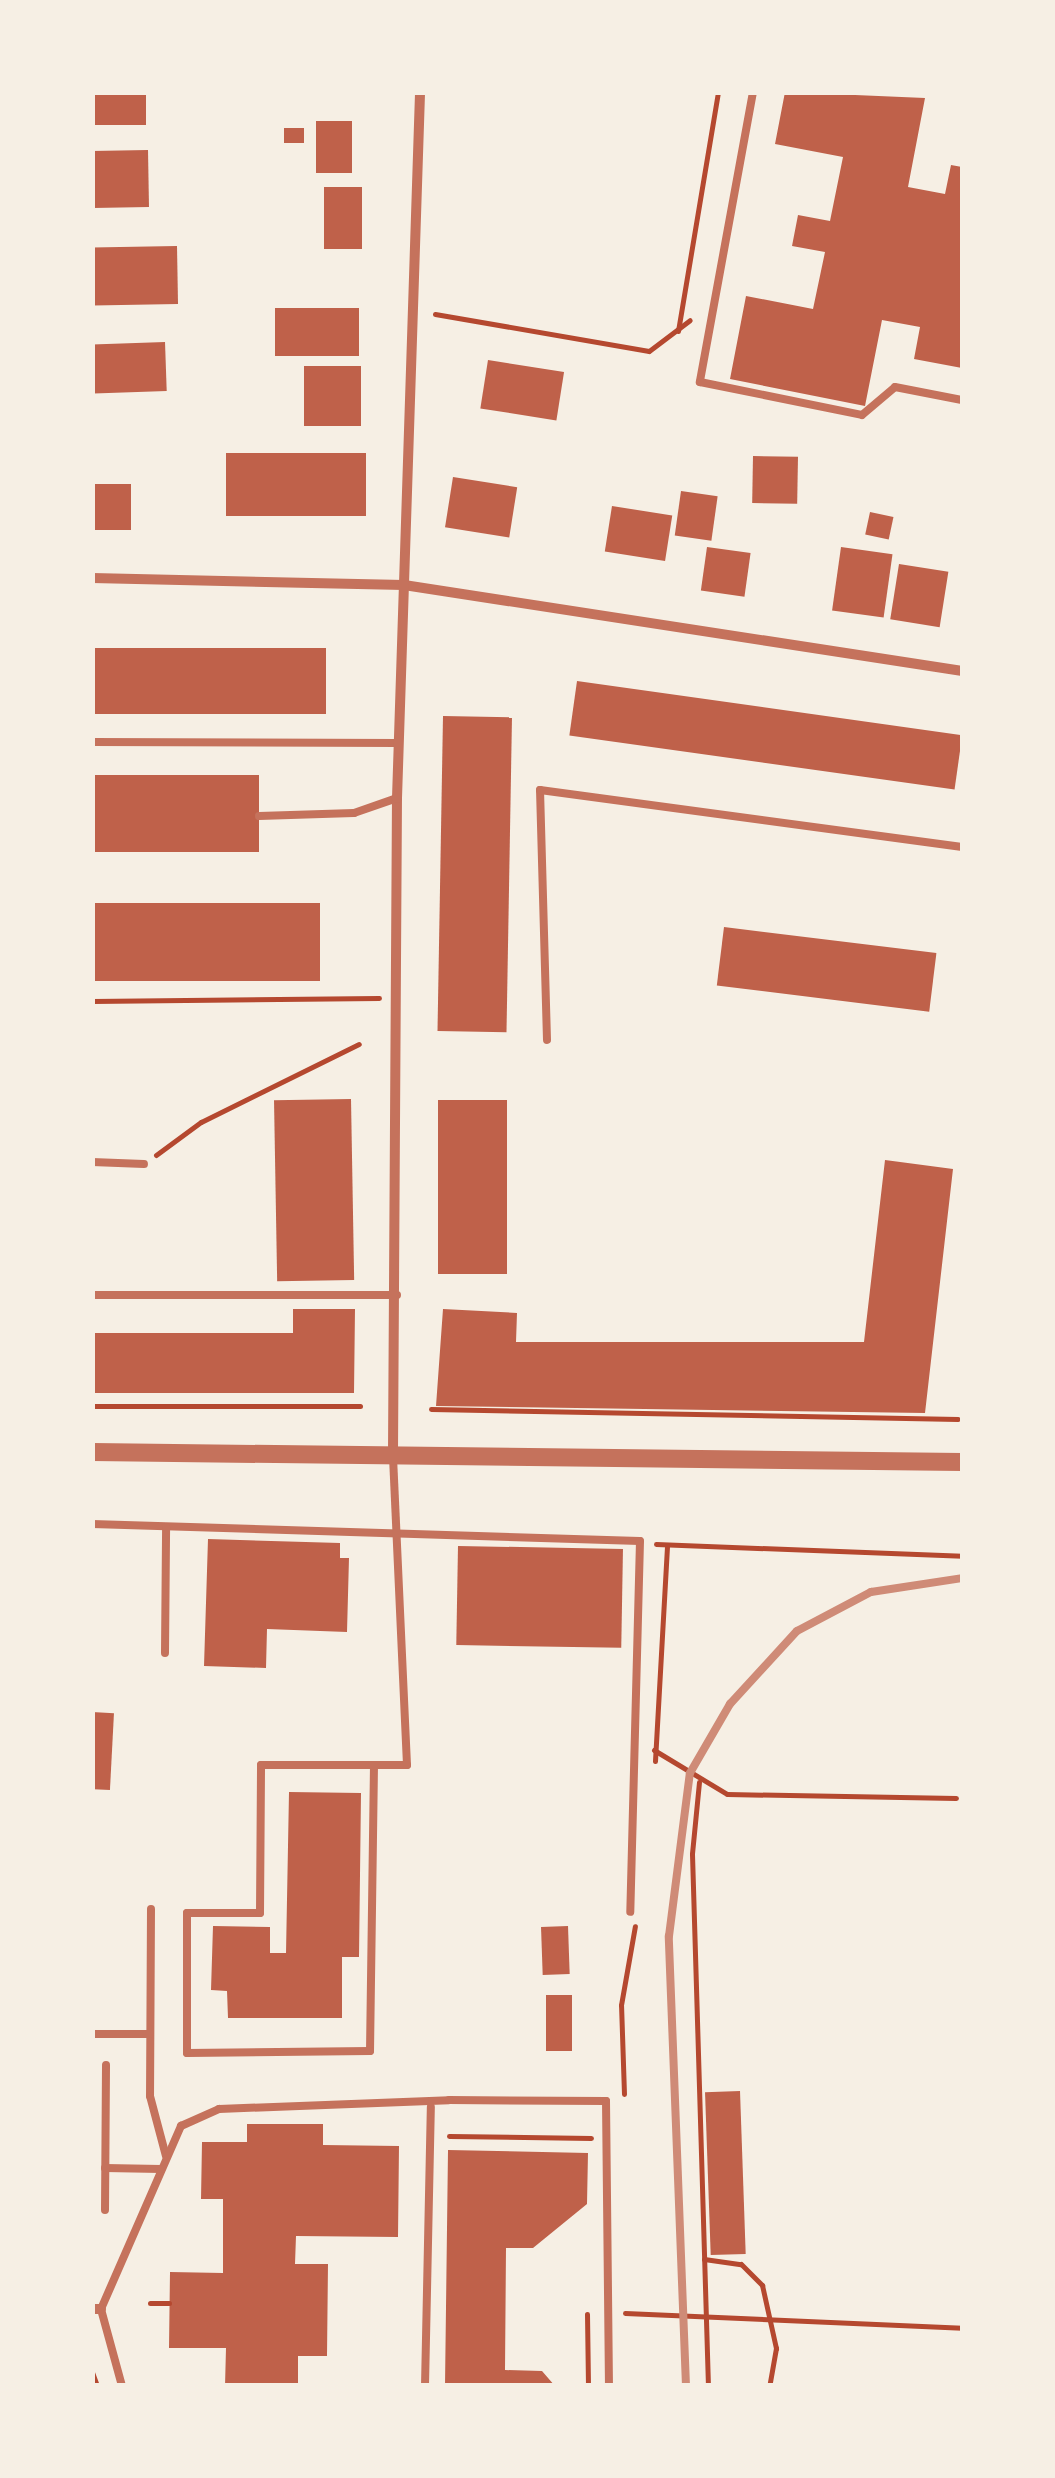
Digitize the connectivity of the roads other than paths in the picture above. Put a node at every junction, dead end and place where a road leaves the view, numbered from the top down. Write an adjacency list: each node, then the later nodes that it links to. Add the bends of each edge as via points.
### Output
1 (420, 92): 5 (street)
2 (753, 92): 3 (lane, via 700,382 862,415 895,388)
3 (962, 400)
4 (92, 578): 5 (street)
5 (404, 586): 6 (street); 8 (street)
6 (962, 670)
7 (92, 742): 8 (lane)
8 (398, 743): 9 (street)
9 (397, 798): 10 (lane, via 354,813); 15 (street)
10 (259, 816)
11 (962, 847): 12 (lane, via 540,790)
12 (547, 1040)
13 (92, 1162): 14 (lane)
14 (144, 1164)
15 (398, 1295): 16 (lane); 17 (street)
16 (92, 1296)
17 (393, 1451): 18 (street); 19 (street); 22 (lane)
18 (92, 1452)
19 (962, 1462)
20 (92, 1524): 21 (lane)
21 (166, 1528): 22 (lane); 23 (lane)
22 (399, 1529): 24 (lane, via 407,1765); 26 (lane, via 640,1541)
23 (165, 1653)
24 (374, 1765): 24 (lane, via 262,1765 260,1913 187,1912 186,2053 370,2051)
25 (151, 1908): 28 (lane)
26 (634, 1912)
27 (92, 2034): 28 (lane)
28 (150, 2034): 31 (lane, via 150,2096)
29 (106, 2065): 32 (lane)
30 (431, 2106): 31 (lane, via 219,2108 182,2126); 37 (lane); 38 (lane, via 606,2101)
31 (166, 2156): 33 (lane)
32 (105, 2168): 33 (lane); 34 (lane)
33 (161, 2169): 35 (lane)
34 (105, 2210)
35 (97, 2309): 36 (lane)
36 (122, 2386)
37 (425, 2386)
38 (609, 2386)

